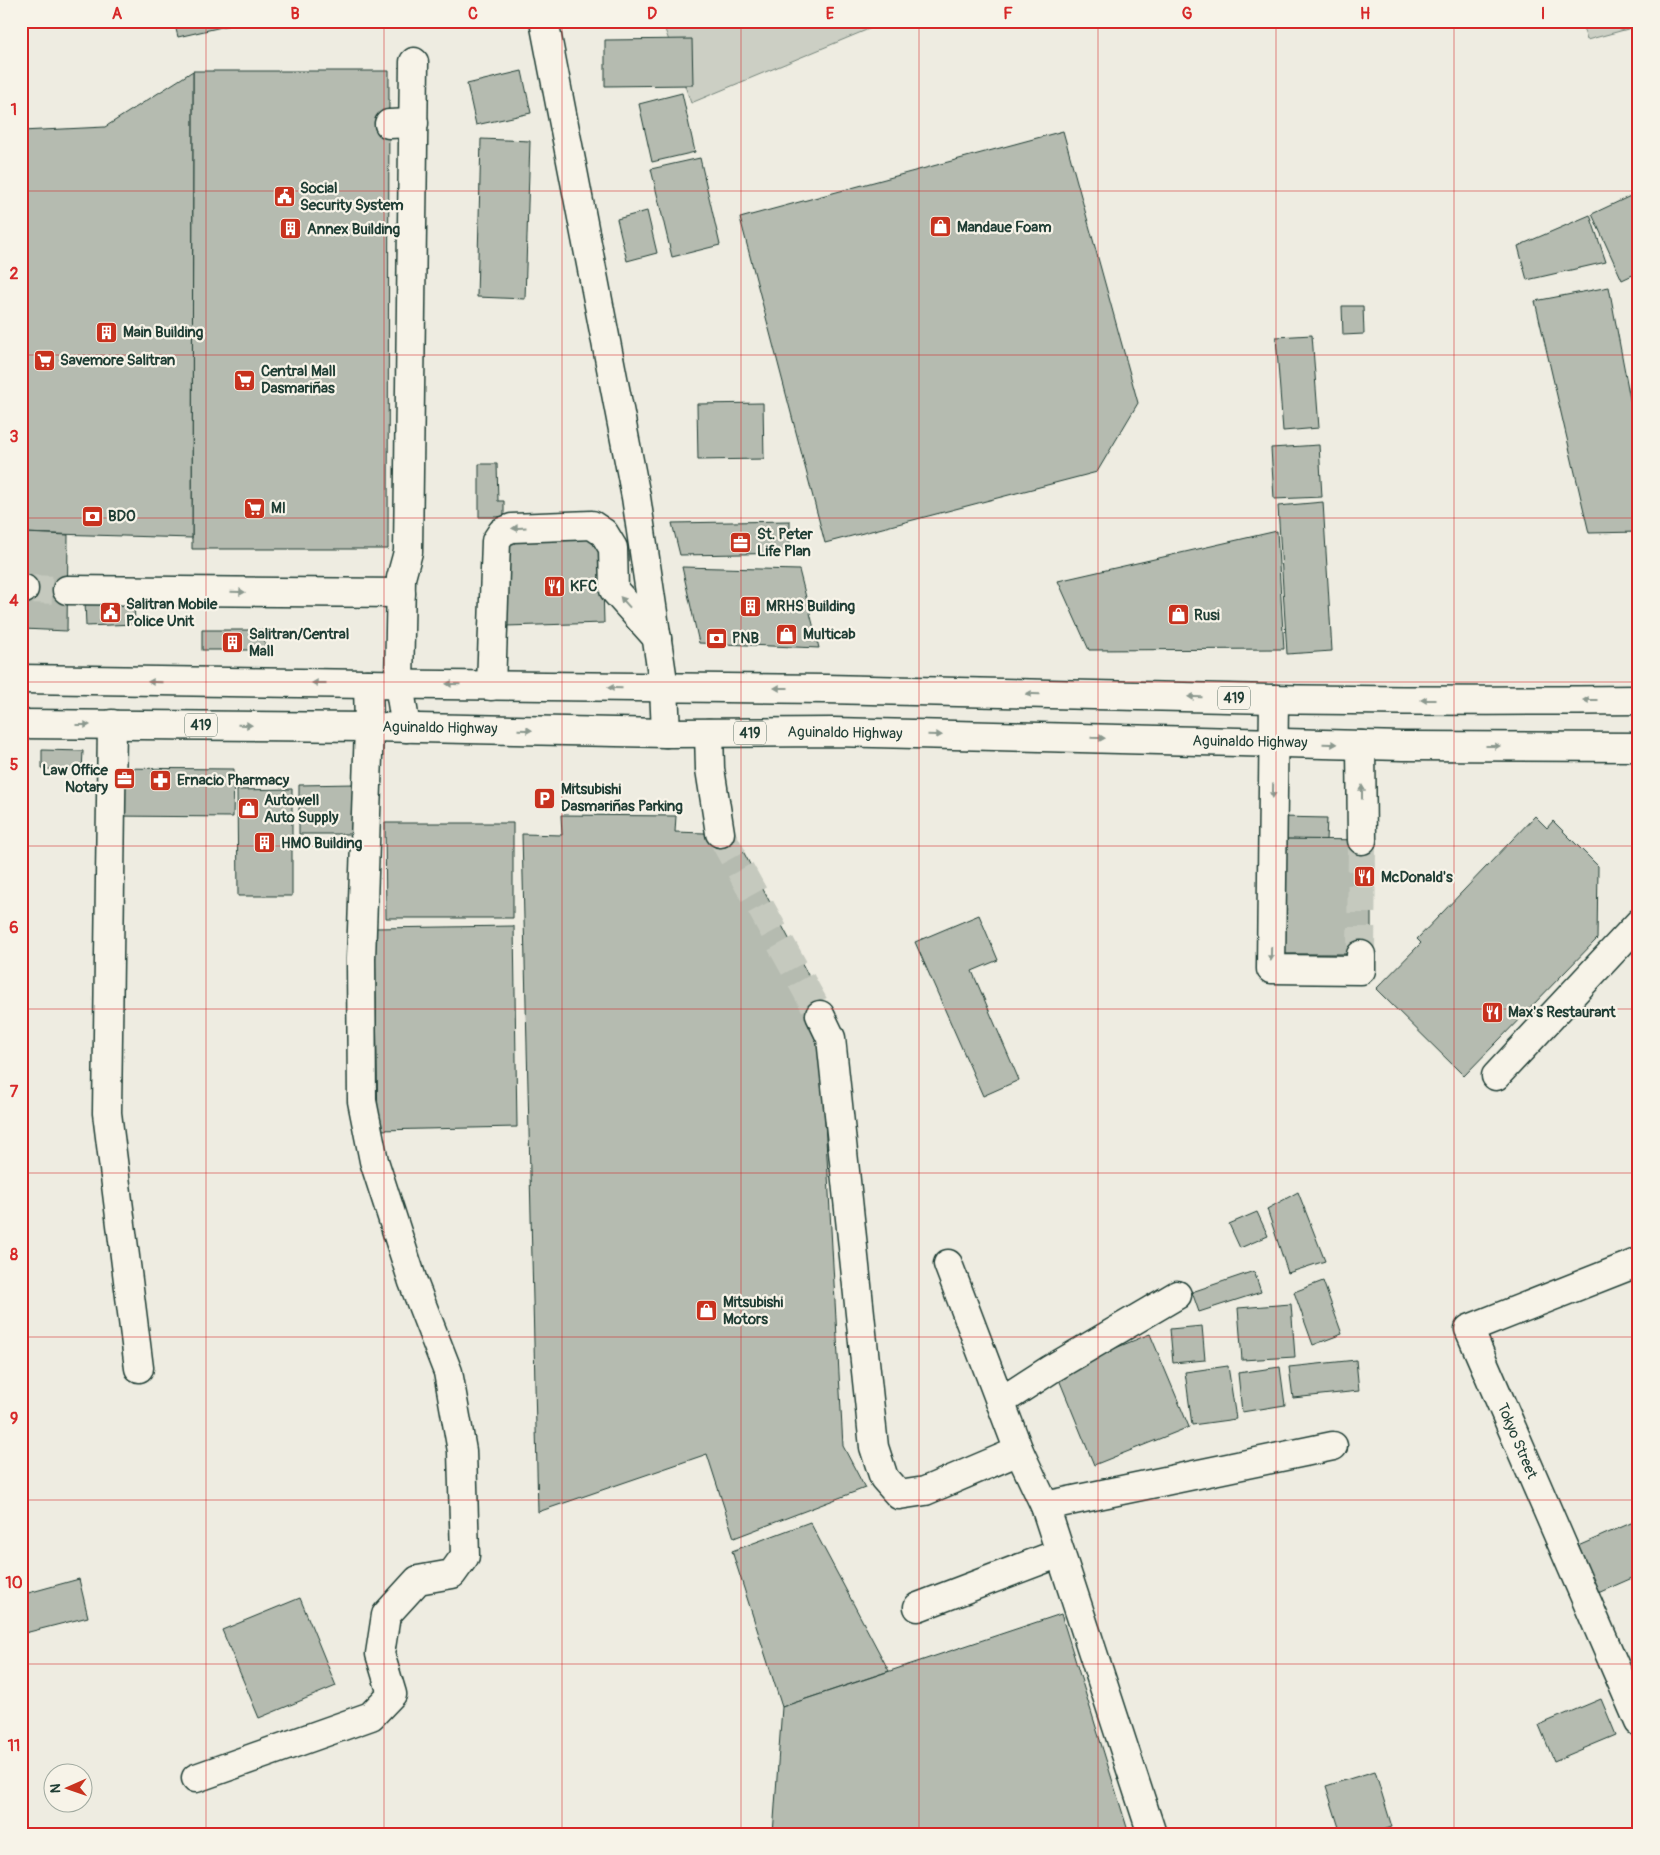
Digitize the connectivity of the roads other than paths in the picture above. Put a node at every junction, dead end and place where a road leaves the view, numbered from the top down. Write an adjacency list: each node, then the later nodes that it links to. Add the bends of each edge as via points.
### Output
1 (544, 21): 6 (main road, via 636,497)
2 (414, 62): 3 (main road, via 401,123)
3 (408, 552): 5 (main road, via 401,578); 9 (main road, via 415,576)
4 (67, 590): 5 (main road, one-way to 5)
5 (401, 593): 9 (main road)
6 (657, 638): 10 (main road, one-way to 10, via 614,590 613,548 604,533 592,525 512,528 502,532 496,541); 11 (main road)
7 (21, 679): 8 (main road, 419, one-way to 7)
8 (368, 684): 9 (main road, 419); 16 (main road)
9 (407, 684): 10 (main road, 419, one-way to 9); 17 (main road)
10 (491, 686): 11 (main road, 419, one-way to 10)
11 (664, 688): 12 (main road, 419, one-way to 11); 18 (main road)
12 (1274, 699): 13 (main road, 419, one-way to 12); 20 (main road)
13 (1639, 700)
14 (21, 724): 15 (main road, Aguinaldo Highway / 419, one-way to 15)
15 (112, 724): 16 (main road, Aguinaldo Highway / 419, one-way to 16); 32 (main road, via 107,1113)
16 (368, 727): 17 (main road, Aguinaldo Highway / 419); 40 (main road, via 361,959 362,1101 374,1161 413,1282 448,1372 462,1452 465,1556 452,1574 418,1580 386,1615 380,1654 392,1694 370,1716)
17 (406, 728): 18 (main road, Aguinaldo Highway / 419, one-way to 18)
18 (666, 733): 19 (main road, Aguinaldo Highway / 419)
19 (709, 733): 20 (main road, Aguinaldo Highway / 419, one-way to 20); 23 (main road, via 710,769)
20 (1274, 742): 21 (main road, Aguinaldo Highway / 419, one-way to 21); 26 (main road, one-way to 26, via 1271,970 1361,970)
21 (1362, 745): 22 (main road, Aguinaldo Highway / 419, one-way to 22); 24 (main road, one-way to 21)
22 (1639, 747)
23 (720, 833)
24 (1362, 840)
25 (1639, 923): 28 (main road)
26 (1361, 955)
27 (820, 1015): 35 (main road, via 831,1038 874,1447 884,1478 899,1495 925,1491)
28 (1496, 1076)
29 (1639, 1262): 39 (main road, Tokyo Street, via 1469,1329)
30 (948, 1264): 33 (main road)
31 (1177, 1295): 33 (main road)
32 (139, 1368)
33 (1000, 1402): 35 (main road)
34 (1333, 1446): 36 (main road)
35 (1019, 1451): 36 (main road)
36 (1045, 1506): 37 (main road)
37 (1060, 1553): 38 (main road); 41 (main road)
38 (918, 1606)
39 (1639, 1722)
40 (196, 1778)
41 (1152, 1834)

